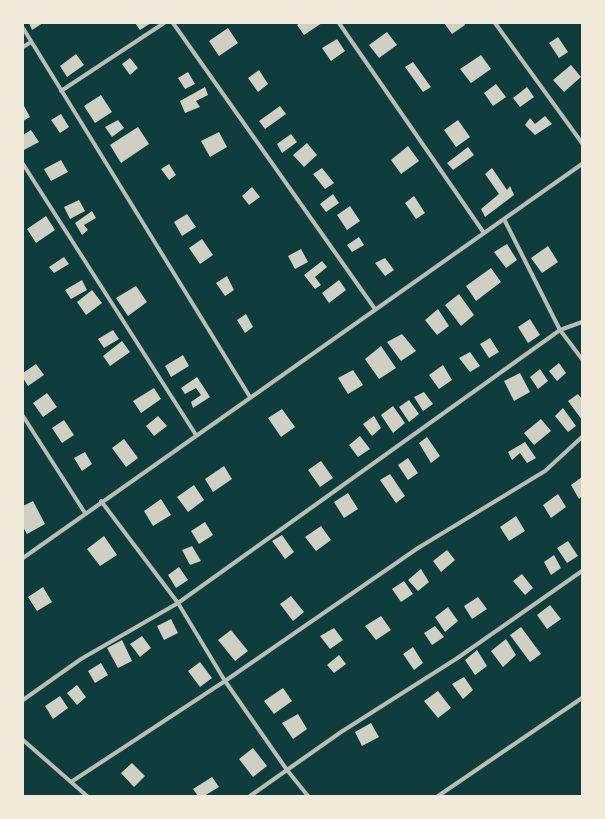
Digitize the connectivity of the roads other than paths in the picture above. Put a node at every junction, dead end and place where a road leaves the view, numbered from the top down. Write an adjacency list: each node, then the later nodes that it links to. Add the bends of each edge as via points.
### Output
1 (164, 23): 8 (street)
2 (173, 23): 14 (street)
3 (338, 23): 13 (street)
4 (496, 23): 9 (street)
5 (23, 28): 6 (street)
6 (31, 42): 7 (street); 8 (street)
7 (23, 47)
8 (61, 91): 18 (street)
9 (582, 143)
10 (23, 164): 20 (street)
11 (582, 164): 12 (street)
12 (504, 219): 13 (street); 16 (street)
13 (484, 233): 14 (street)
14 (375, 309): 18 (street)
15 (582, 322): 16 (street)
16 (560, 330): 17 (street); 26 (street)
17 (582, 359)
18 (250, 397): 20 (street)
19 (23, 416): 23 (street)
20 (196, 435): 22 (street)
21 (582, 437): 27 (street, via 545,471 418,548)
22 (101, 501): 23 (street); 26 (street)
23 (85, 513): 24 (street)
24 (23, 558)
25 (582, 571): 31 (street, via 456,659 341,732)
26 (178, 603): 27 (street); 29 (street, via 80,659)
27 (225, 681): 31 (street); 32 (street)
28 (582, 698): 36 (street)
29 (23, 700)
30 (23, 740): 32 (street)
31 (287, 770): 34 (street); 35 (street)
32 (71, 782): 33 (street)
33 (87, 796)
34 (250, 796)
35 (308, 796)
36 (438, 796)

